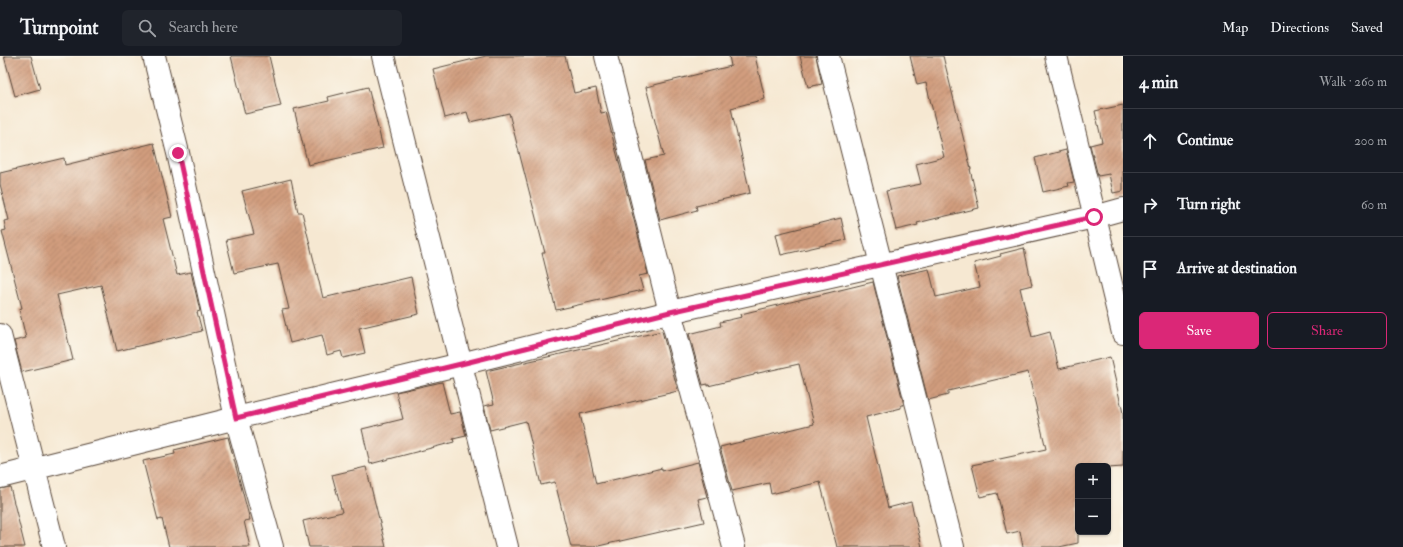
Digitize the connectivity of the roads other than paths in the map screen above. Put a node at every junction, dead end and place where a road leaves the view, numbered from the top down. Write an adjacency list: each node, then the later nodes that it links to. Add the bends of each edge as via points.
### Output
1 (154, 56): 13 (street)
2 (383, 56): 12 (street)
3 (606, 56): 9 (street)
4 (828, 56): 8 (street)
5 (1056, 56): 7 (street)
6 (1123, 209): 7 (street)
7 (1094, 217): 8 (street); 10 (street)
8 (881, 265): 9 (street); 20 (street)
9 (670, 312): 12 (street); 19 (street)
10 (1123, 333)
11 (0, 335): 14 (street)
12 (461, 364): 13 (street); 18 (street)
13 (236, 418): 14 (street); 17 (street)
14 (35, 468): 15 (street); 16 (street)
15 (0, 477)
16 (54, 547)
17 (272, 547)
18 (507, 547)
19 (734, 547)
20 (953, 547)

